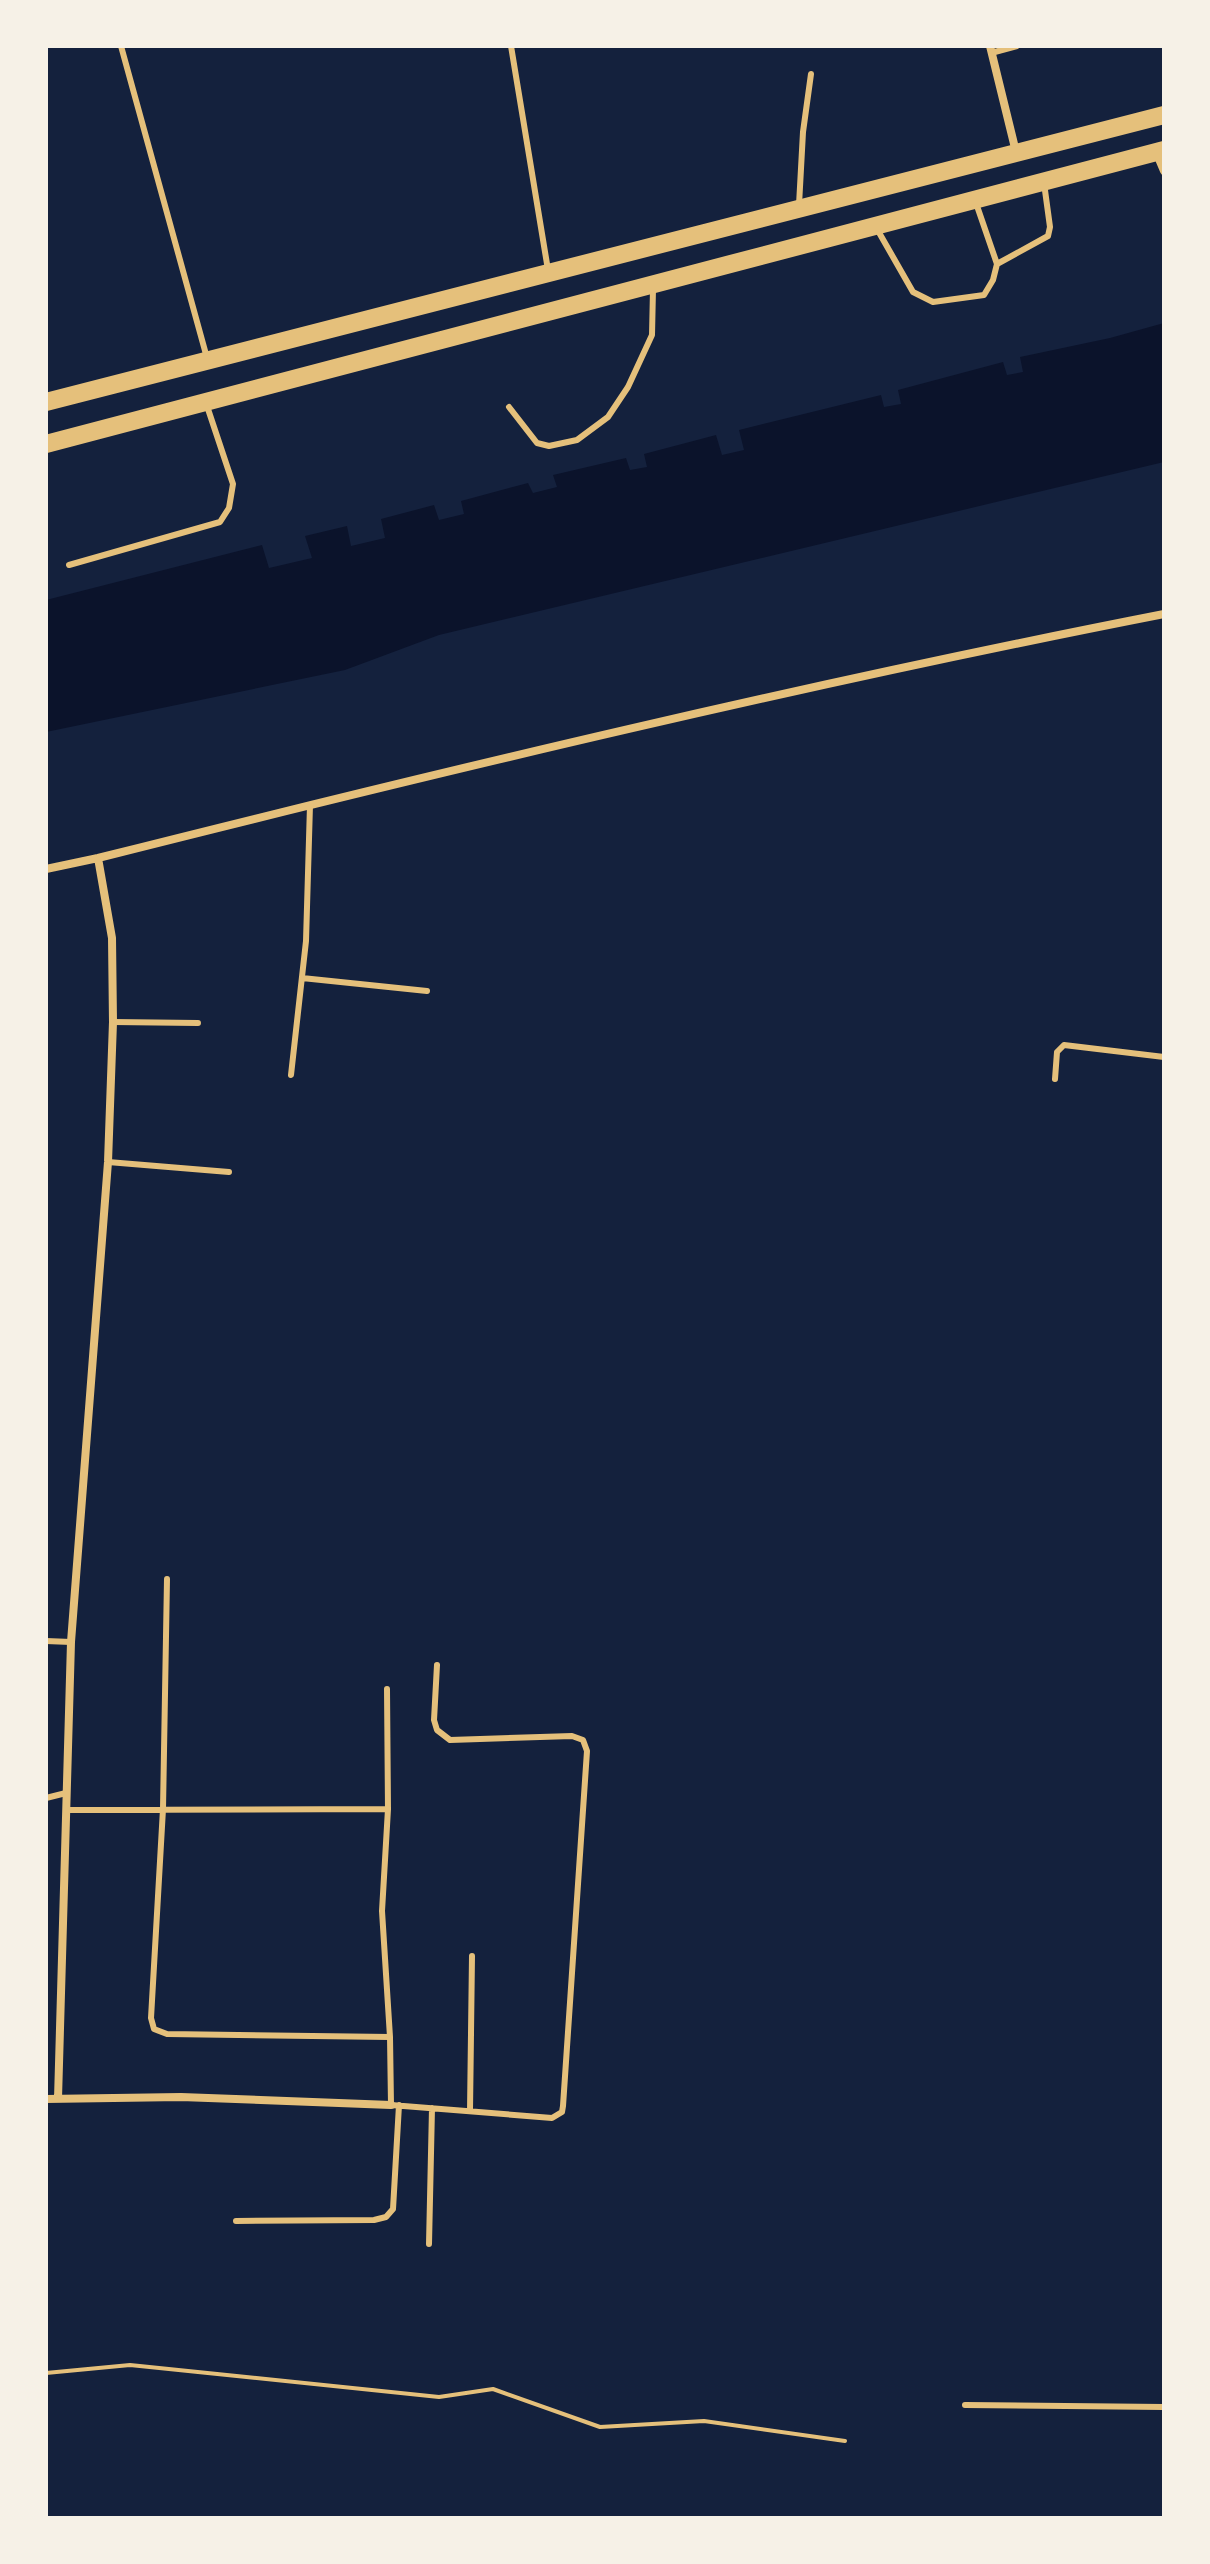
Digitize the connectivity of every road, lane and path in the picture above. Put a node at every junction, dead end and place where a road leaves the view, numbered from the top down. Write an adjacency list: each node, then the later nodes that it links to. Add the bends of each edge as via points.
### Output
1 (121, 46): 17 (lane)
2 (511, 46): 15 (lane)
3 (1017, 46): 4 (lane)
4 (991, 49): 8 (street)
5 (811, 74): 12 (lane)
6 (1164, 115): 8 (main road)
7 (1160, 151): 9 (street); 10 (main road)
8 (1016, 153): 12 (main road)
9 (1164, 171)
10 (1044, 180): 11 (main road); 14 (lane, via 1048,236)
11 (975, 198): 13 (main road); 14 (lane)
12 (799, 209): 15 (main road)
13 (875, 226): 14 (lane, via 913,292 933,302 984,295); 16 (main road)
14 (997, 264)
15 (549, 274): 17 (main road)
16 (653, 284): 18 (main road); 20 (lane, via 652,335 608,417 577,440 549,446 537,443)
17 (208, 361): 19 (main road)
18 (206, 401): 21 (main road); 22 (lane, via 233,484 220,522)
19 (46, 402)
20 (509, 407)
21 (46, 444)
22 (69, 565)
23 (1164, 614): 24 (street, via 965,653)
24 (310, 805): 25 (street); 27 (lane)
25 (98, 858): 26 (street); 29 (street, via 112,938)
26 (46, 869)
27 (302, 978): 28 (lane); 32 (lane)
28 (427, 991)
29 (113, 1022): 30 (lane); 34 (street)
30 (198, 1023)
31 (1164, 1057): 33 (lane, via 1064,1045 1057,1052)
32 (291, 1075)
33 (1055, 1079)
34 (108, 1162): 35 (lane); 38 (street)
35 (229, 1172)
36 (167, 1579): 43 (lane)
37 (46, 1641): 38 (lane)
38 (71, 1642): 41 (street)
39 (437, 1665): 52 (lane, via 434,1720 450,1740 572,1736 583,1740 587,1751 562,2112 552,2118)
40 (387, 1689): 44 (lane)
41 (66, 1793): 42 (lane); 45 (street)
42 (46, 1798)
43 (163, 1809): 44 (lane); 45 (lane); 47 (lane, via 154,2029 167,2034)
44 (388, 1809): 47 (lane, via 382,1911)
45 (66, 1810): 49 (street)
46 (472, 1956): 52 (lane)
47 (390, 2037): 50 (lane)
48 (46, 2099): 49 (street)
49 (58, 2099): 50 (street, via 181,2097)
50 (395, 2105): 51 (lane); 53 (lane, via 393,2209 386,2217)
51 (432, 2108): 52 (lane); 54 (lane)
52 (470, 2111)
53 (236, 2221)
54 (429, 2244)
55 (46, 2373): 58 (path, via 130,2365 439,2397 493,2389 600,2427 704,2421)
56 (965, 2405): 57 (lane)
57 (1164, 2407)
58 (845, 2441)

